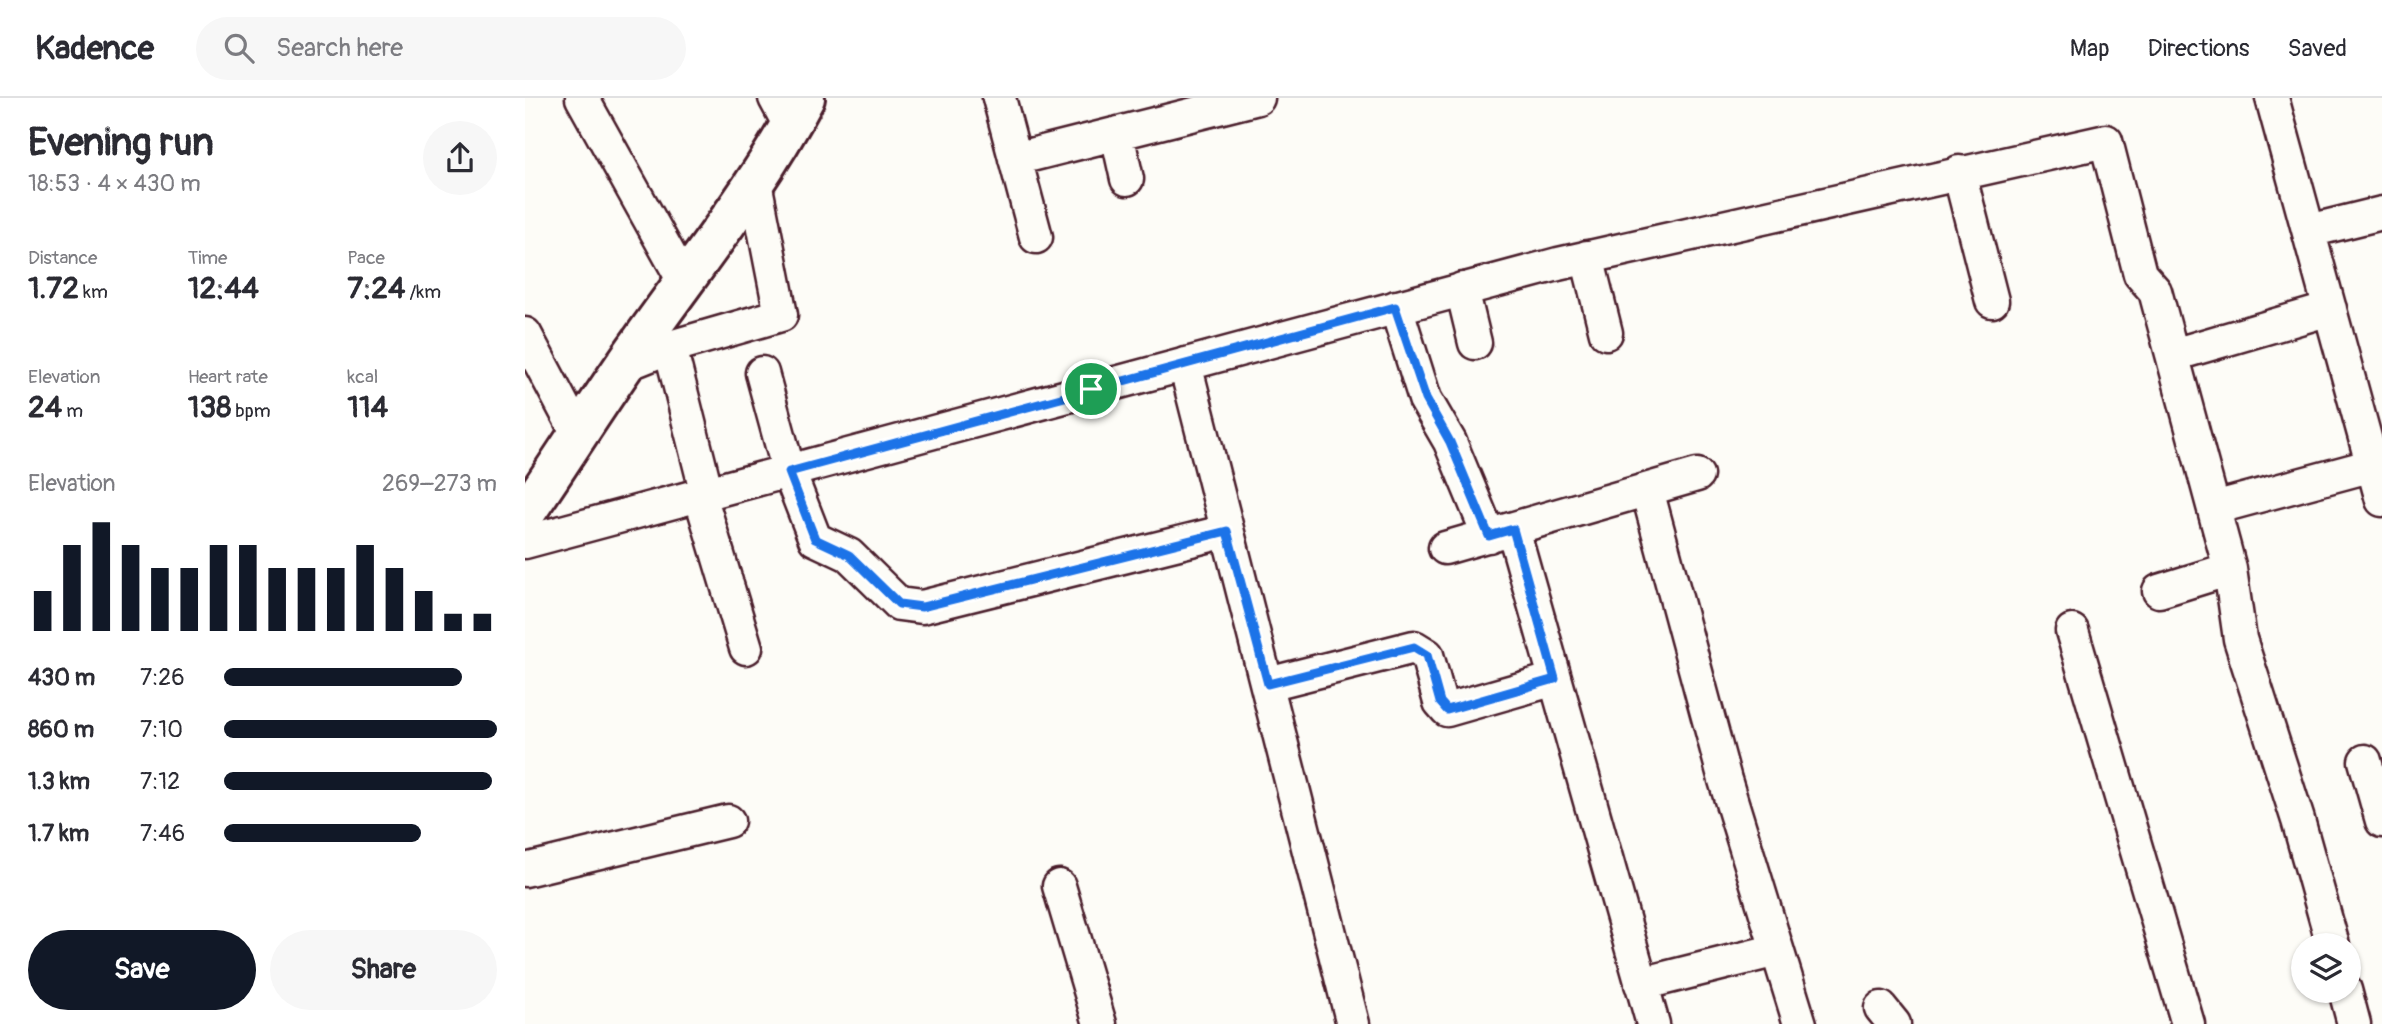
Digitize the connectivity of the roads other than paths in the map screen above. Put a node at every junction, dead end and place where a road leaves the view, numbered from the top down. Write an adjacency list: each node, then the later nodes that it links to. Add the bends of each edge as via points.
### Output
1 (582, 98): 15 (street)
2 (999, 98): 7 (street)
3 (1258, 98): 6 (street)
4 (2271, 98): 12 (street)
5 (790, 107): 10 (street)
6 (1117, 134): 7 (street); 9 (street)
7 (1016, 159): 13 (street)
8 (1959, 172): 14 (street); 17 (street); 24 (street, via 2106,141 2140,274 2155,291)
9 (1128, 178)
10 (755, 182): 15 (street); 23 (street, via 781,315)
11 (2382, 214): 12 (street)
12 (2309, 231): 19 (street)
13 (1036, 237)
14 (1587, 257): 16 (street); 20 (street)
15 (685, 284): 26 (street)
16 (1462, 289): 18 (street); 22 (street)
17 (1992, 301)
18 (1395, 307): 25 (street); 38 (street, via 1426,399)
19 (2330, 309): 24 (street); 29 (street)
20 (1606, 333)
21 (525, 334): 28 (street)
22 (1475, 343)
23 (670, 347): 26 (street); 33 (street)
24 (2173, 355): 35 (street)
25 (1185, 364): 30 (street); 37 (street)
26 (625, 365): 28 (street)
27 (762, 373): 30 (street)
28 (579, 436): 36 (street)
29 (2373, 465): 34 (street); 35 (street)
30 (789, 472): 33 (street); 37 (street, via 815,539 849,555 899,604 922,607)
31 (1697, 475): 32 (street)
32 (1647, 490): 38 (street); 53 (street, via 1725,780)
33 (704, 495): 39 (street); 44 (street)
34 (2382, 500)
35 (2214, 508): 41 (street)
36 (525, 514)
37 (1227, 531): 46 (street)
38 (1501, 532): 40 (street); 45 (street)
39 (525, 542)
40 (1445, 548)
41 (2231, 569): 42 (street); 52 (street, via 2240,639)
42 (2159, 592)
43 (2072, 631): 60 (street)
44 (745, 648)
45 (1555, 679): 46 (street, via 1447,710 1440,702 1427,655 1414,647); 54 (street)
46 (1268, 684): 57 (street)
47 (2365, 761): 49 (street)
48 (728, 821): 50 (street)
49 (2382, 821)
50 (525, 870)
51 (1059, 886): 56 (street)
52 (2330, 933)
53 (1777, 950): 54 (street); 59 (street)
54 (1641, 984): 58 (street)
55 (2348, 1003): 61 (street)
56 (1100, 1024)
57 (1353, 1024)
58 (1653, 1024)
59 (1800, 1024)
60 (2188, 1024)
61 (2354, 1024)

